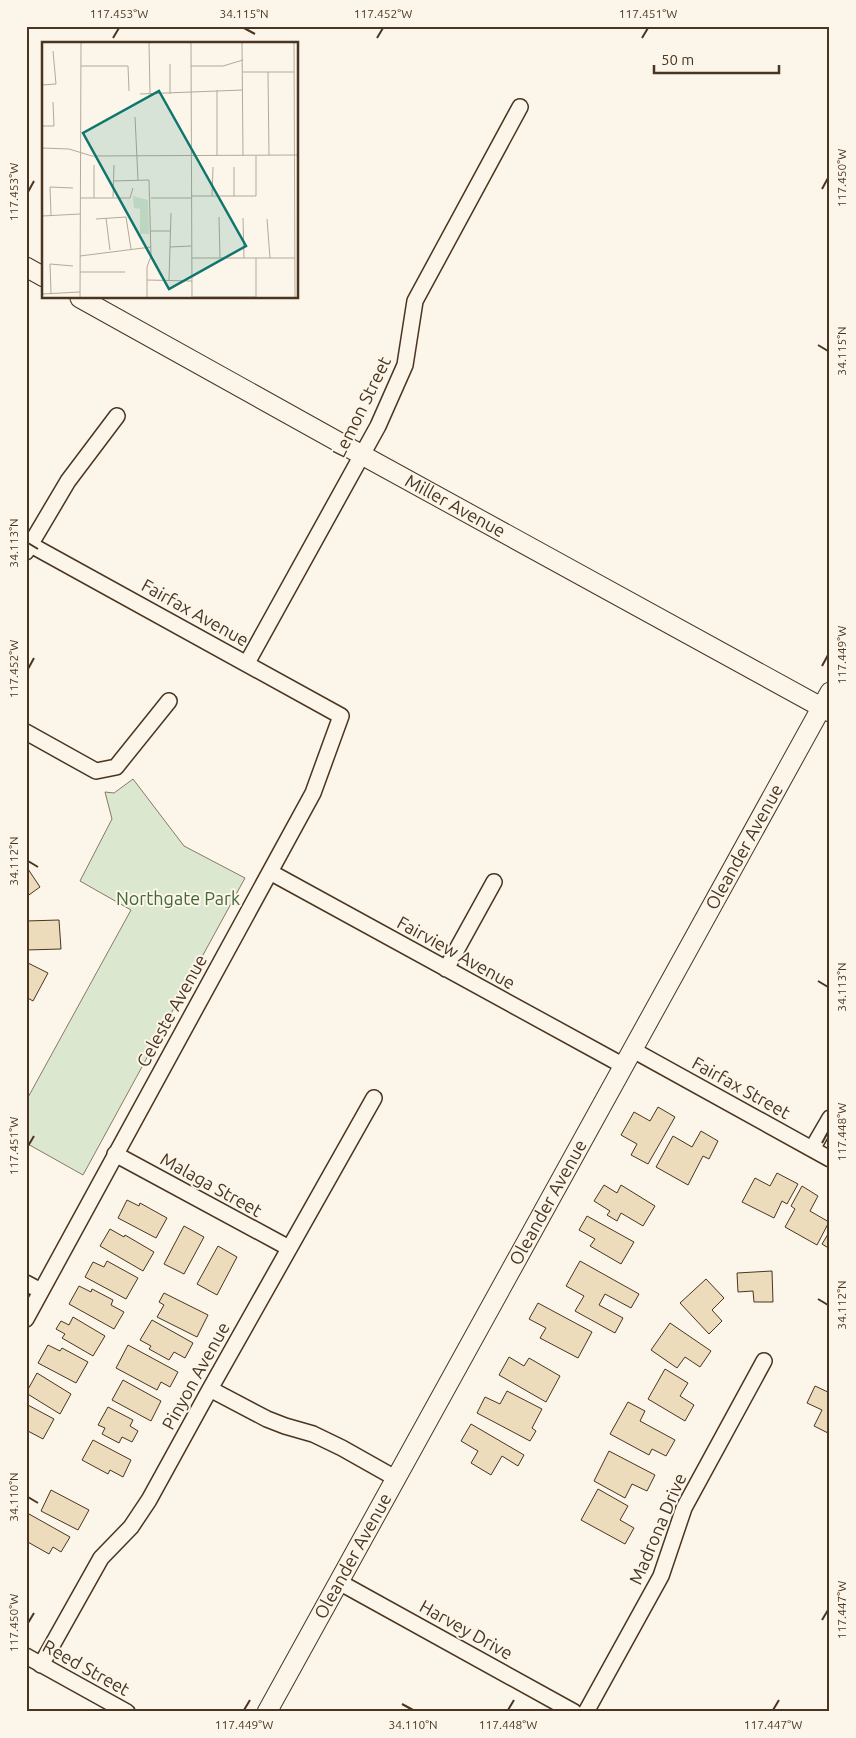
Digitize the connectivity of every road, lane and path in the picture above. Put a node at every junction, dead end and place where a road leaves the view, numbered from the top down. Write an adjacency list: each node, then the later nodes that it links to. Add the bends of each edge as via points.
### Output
1 (520, 108): 6 (street, Lemon Street, via 415,301 406,365)
2 (26, 267): 3 (street)
3 (42, 276)
4 (82, 299): 6 (street, Miller Avenue)
5 (117, 416): 7 (street, via 68,481)
6 (362, 455): 8 (street, Lemon Street); 10 (street, Miller Avenue)
7 (28, 549): 8 (street, Fairfax Avenue)
8 (247, 663): 11 (street, Fairfax Avenue)
9 (169, 701): 12 (street, via 116,767 96,771)
10 (827, 704): 16 (street, Oleander Avenue)
11 (341, 716): 13 (street, Celeste Avenue, via 313,793)
12 (26, 732)
13 (270, 872): 15 (street, Fairview Avenue); 21 (street, Celeste Avenue)
14 (494, 882): 15 (street)
15 (446, 970): 17 (street, Fairview Avenue)
16 (633, 1050): 17 (street, Oleander Avenue); 20 (street, Fairfax Street)
17 (624, 1066): 29 (street, Oleander Avenue)
18 (374, 1098): 23 (street, Pinyon Avenue)
19 (830, 1118): 20 (street)
20 (812, 1150): 22 (street, Fairfax Street)
21 (115, 1154): 23 (street, Malaga Street); 25 (street, Celeste Avenue)
22 (830, 1159)
23 (289, 1248): 28 (street, Pinyon Avenue)
24 (26, 1283): 25 (street)
25 (41, 1291): 26 (street, Celeste Avenue)
26 (26, 1319)
27 (764, 1361): 36 (street, Madrona Drive, via 684,1508 661,1576)
28 (210, 1389): 29 (street, via 267,1419 313,1434); 32 (street, Pinyon Avenue, via 149,1500 131,1527 102,1558)
29 (397, 1479): 30 (street, Oleander Avenue)
30 (339, 1582): 34 (street, Oleander Avenue); 35 (street, Harvey Drive)
31 (26, 1656): 32 (street, Reed Street)
32 (41, 1665): 33 (street, Reed Street)
33 (127, 1712)
34 (267, 1712)
35 (574, 1712)
36 (586, 1712)

